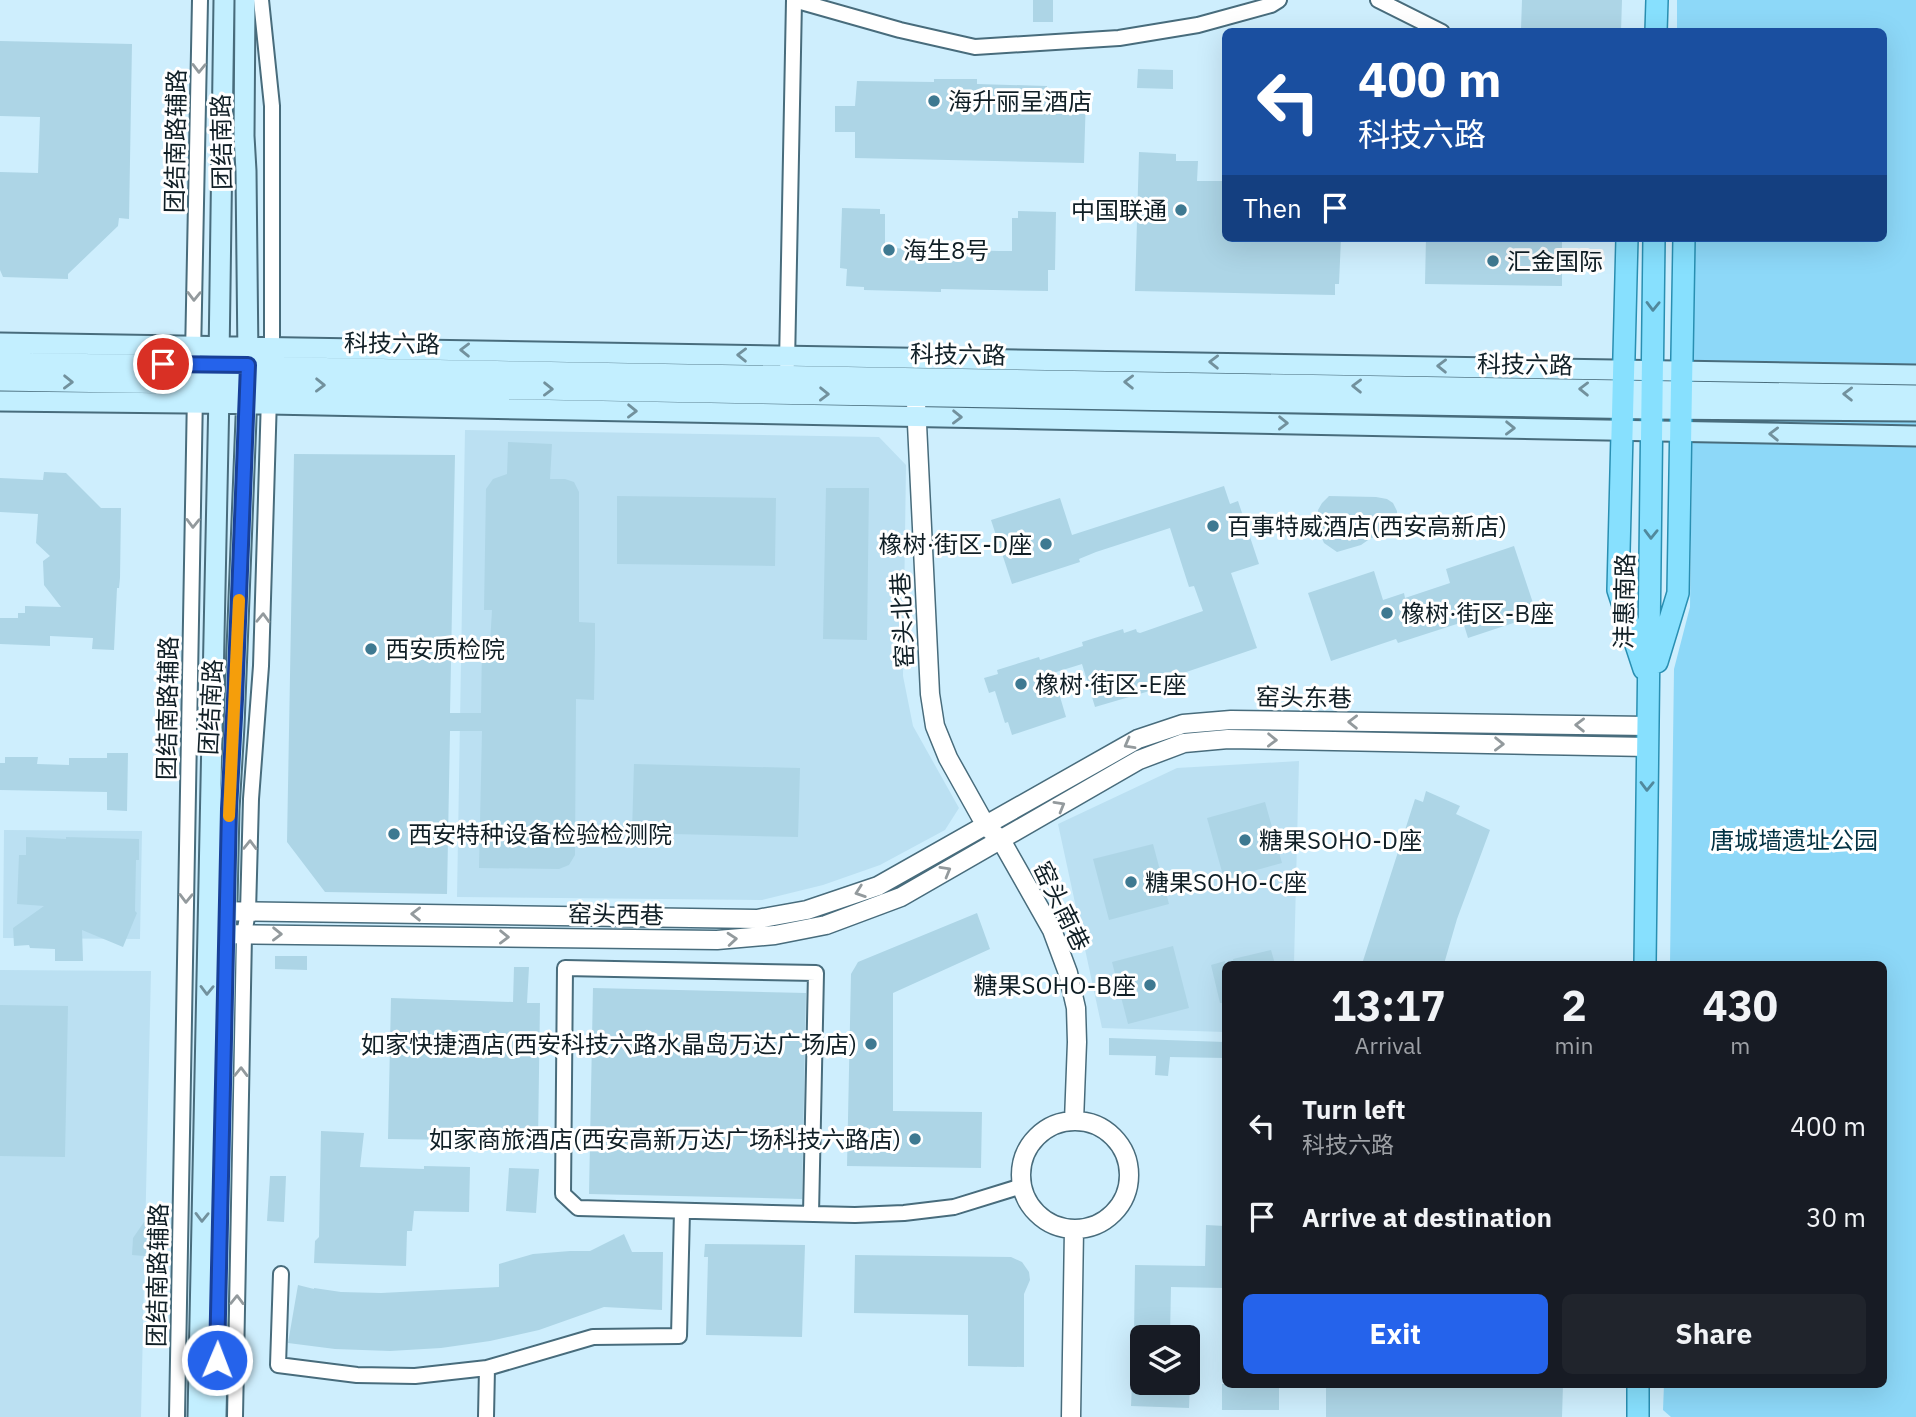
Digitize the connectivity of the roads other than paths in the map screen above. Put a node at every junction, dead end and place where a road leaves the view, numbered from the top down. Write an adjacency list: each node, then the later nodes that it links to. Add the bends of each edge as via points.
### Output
1 (200, 0): 15 (street, 团结南路辅路, one-way to 15)
2 (224, 0): 16 (main road, 团结南路)
3 (245, 0): 17 (main road, 团结南路)
4 (261, 0): 23 (street, via 272,106)
5 (794, 0): 6 (street, via 975,47 1119,38 1198,25); 18 (street)
6 (1279, 0)
7 (1378, 0): 9 (street)
8 (1657, 0): 10 (main road)
9 (1434, 28)
10 (1656, 28)
11 (1627, 242): 31 (main road)
12 (1654, 242): 20 (main road, 沣惠南路, one-way to 20)
13 (1684, 242): 21 (main road)
14 (0, 342): 15 (main road)
15 (193, 355): 16 (main road); 19 (main road); 27 (street, 团结南路辅路)
16 (219, 356): 17 (main road); 28 (main road, 团结南路)
17 (248, 356): 23 (main road); 29 (main road, 团结南路)
18 (787, 356): 23 (main road, one-way to 23); 25 (street); 31 (main road, one-way to 18)
19 (0, 362)
20 (1652, 370): 21 (main road); 31 (main road); 32 (main road, 沣惠南路)
21 (1681, 370): 22 (main road); 34 (main road)
22 (1916, 374)
23 (271, 375): 25 (main road, 科技六路); 29 (main road, 科技六路); 36 (main road, one-way to 36); 45 (street, one-way to 23)
24 (0, 381): 27 (main road, 科技六路, one-way to 27)
25 (787, 385): 26 (main road, 科技六路)
26 (916, 387): 31 (main road, 科技六路); 36 (street, 窑头北巷)
27 (195, 394): 28 (main road, 科技六路); 33 (main road); 56 (street, 团结南路辅路, one-way to 56)
28 (219, 394): 29 (main road, 科技六路); 44 (main road, 团结南路)
29 (247, 394): 44 (main road, 团结南路, via 235,713)
30 (1916, 395): 34 (main road, 科技六路, one-way to 34)
31 (1623, 399): 32 (main road, 科技六路); 36 (main road, one-way to 31); 37 (main road); 40 (main road, via 1618,590)
32 (1652, 400): 34 (main road, 科技六路); 37 (main road, 沣惠南路)
33 (0, 401)
34 (1681, 401): 35 (main road, 科技六路); 38 (main road)
35 (1916, 411)
36 (917, 416): 42 (street, 窑头北巷, via 931,705 948,758)
37 (1651, 431): 38 (main road); 40 (main road, 沣惠南路, one-way to 40)
38 (1680, 432): 39 (main road, one-way to 38); 40 (main road, via 1678,593)
39 (1916, 436)
40 (1649, 687): 41 (main road, 沣惠南路)
41 (1648, 736): 42 (street, 窑头东巷, one-way to 42, via 1231,720 1183,724 1138,738); 43 (street, 窑头东巷, one-way to 41, via 1139,760 1184,743); 47 (main road, 沣惠南路, one-way to 47)
42 (986, 827): 43 (street, 窑头北巷); 45 (street, 窑头西巷, one-way to 45, via 878,886 807,910 757,919)
43 (1001, 840): 46 (street, 窑头西巷, one-way to 43, via 717,940 775,935 826,925 901,897); 48 (street, 窑头南巷, via 1052,930 1068,973 1076,1008)
44 (218, 912): 45 (street, 窑头西巷); 46 (main road, 团结南路)
45 (248, 912): 46 (street)
46 (226, 934): 57 (main road, 团结南路, one-way to 57); 58 (main road, 团结南路); 59 (street, one-way to 46)
47 (1645, 961)
48 (1074, 1121): 49 (street, via 1038,1136 1022,1165); 52 (street, via 1107,1131 1120,1144 1128,1161 1129,1180 1125,1198 1114,1213 1100,1223)
49 (1022, 1186): 51 (street, via 954,1207 855,1216); 52 (street, via 1037,1213 1051,1223)
50 (682, 1211): 51 (street); 51 (street, via 578,1208 564,1194 565,968 816,973); 54 (street, via 679,1336 593,1337)
51 (811, 1214)
52 (1074, 1229): 61 (street)
53 (281, 1274): 54 (street, via 278,1366 415,1376)
54 (487, 1368): 60 (street)
55 (1638, 1388): 62 (main road)
56 (177, 1417)
57 (198, 1417)
58 (216, 1417)
59 (235, 1417)
60 (486, 1417)
61 (1071, 1417)
62 (1638, 1417)

